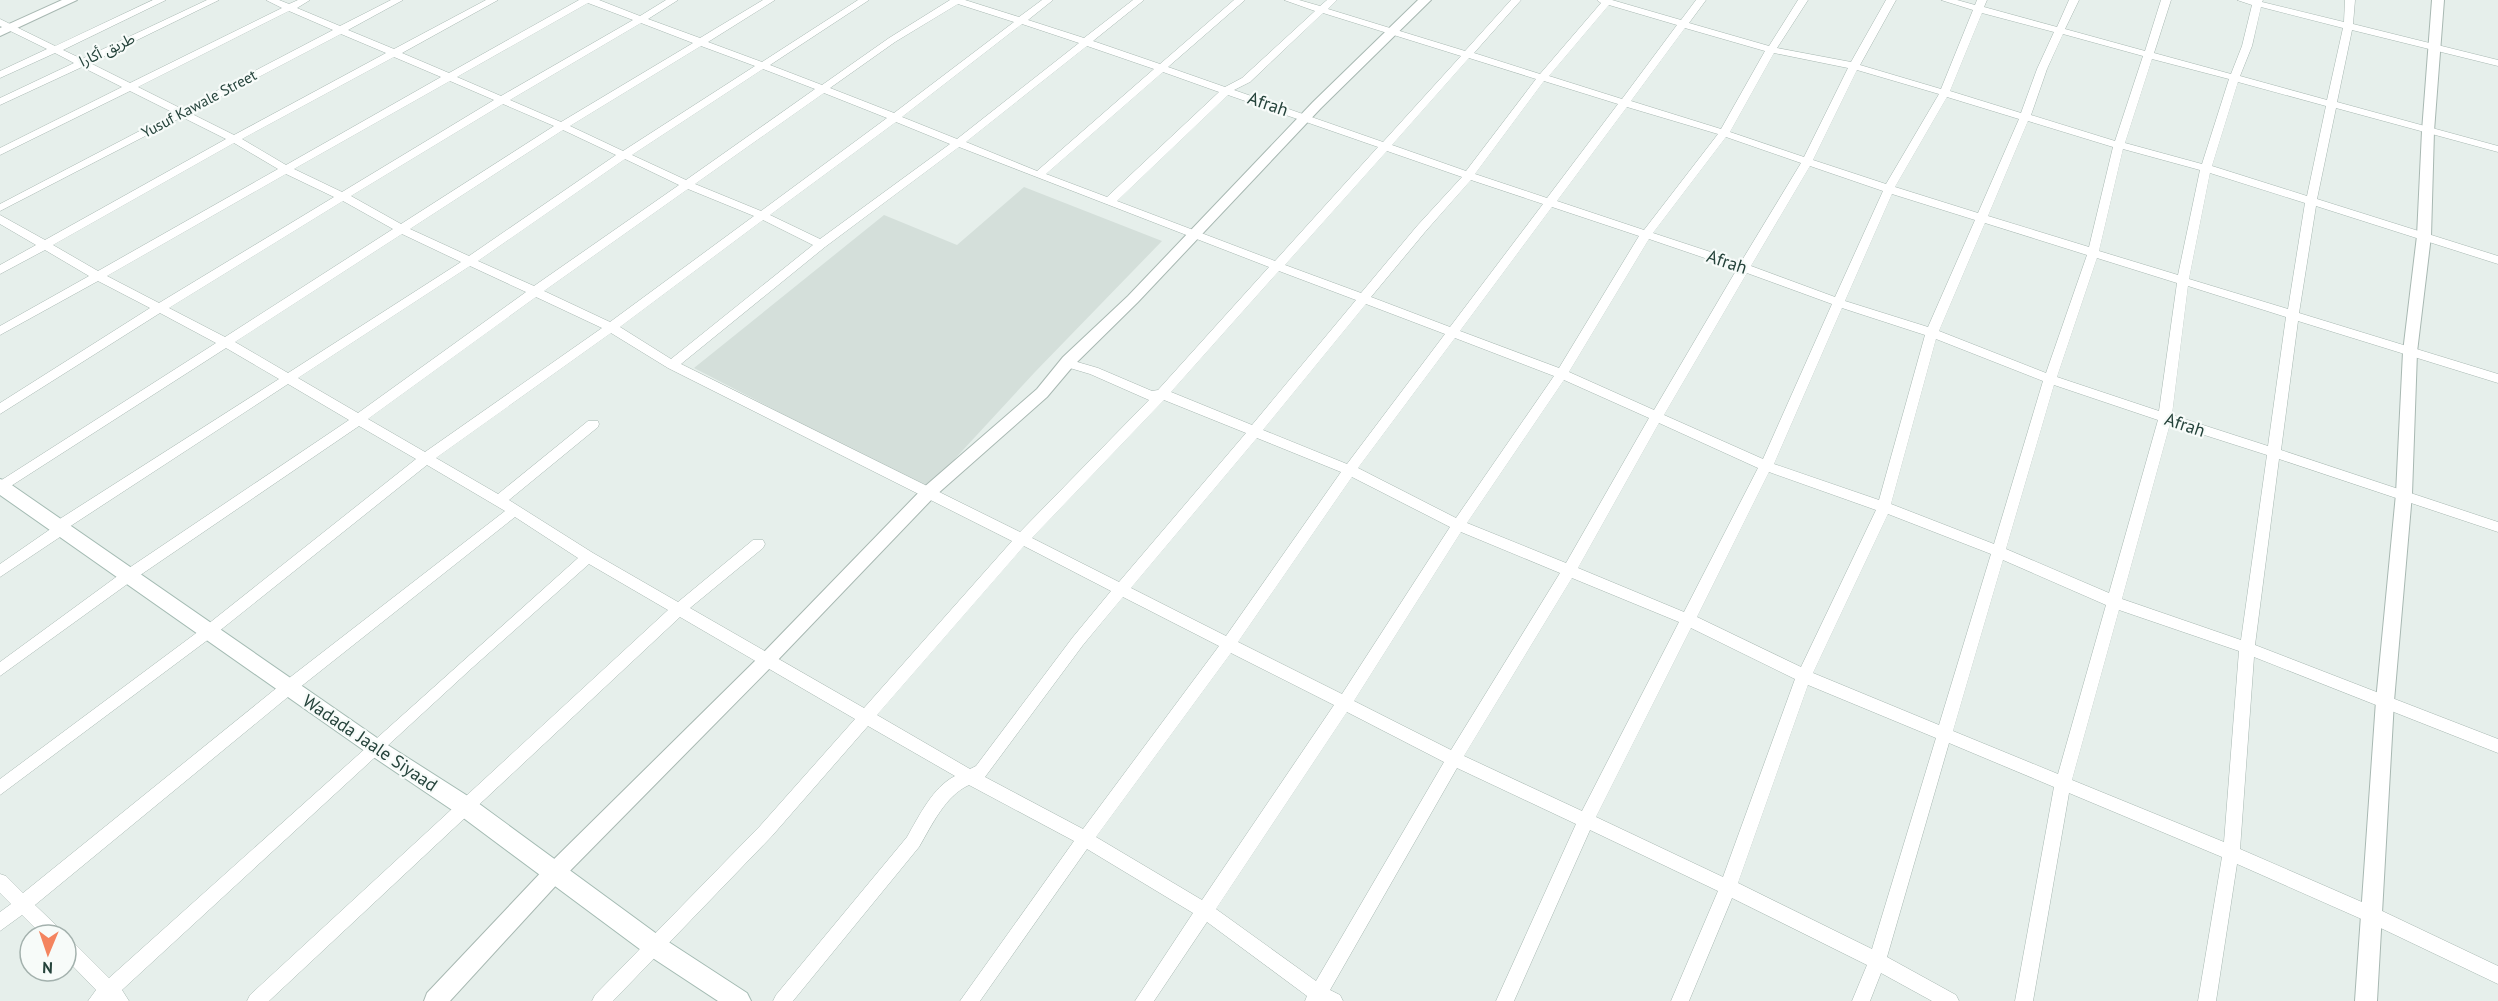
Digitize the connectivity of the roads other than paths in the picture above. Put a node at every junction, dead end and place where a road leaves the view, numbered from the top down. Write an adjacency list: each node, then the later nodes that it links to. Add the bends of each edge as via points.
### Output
1 (71, 0): 38 (street)
2 (161, 0): 45 (street)
3 (214, 0): 50 (street, طريق أكارا)
4 (271, 0): 32 (street)
5 (305, 0): 32 (street)
6 (398, 0): 39 (street, Yusuf Kawale Street)
7 (493, 0): 47 (street)
8 (588, 0): 34 (street); 56 (street)
9 (673, 0): 34 (street)
10 (770, 0): 42 (street)
11 (864, 0): 53 (street)
12 (957, 0): 35 (street, Afrah); 60 (street)
13 (1048, 0): 35 (street)
14 (1138, 0): 43 (street)
15 (1240, 0): 54 (street)
16 (1289, 0): 33 (street)
17 (1332, 0): 33 (street)
18 (1425, 0): 41 (street)
19 (1516, 0): 48 (street)
20 (1701, 0): 36 (street)
21 (1803, 0): 46 (street)
22 (1891, 0): 52 (street)
23 (1946, 0): 31 (street)
24 (2073, 0): 40 (street)
25 (2166, 0): 49 (street)
26 (2242, 0): 30 (street)
27 (2350, 0): 37 (street)
28 (2438, 0): 44 (street)
29 (1604, 1): 36 (street); 57 (street)
30 (2258, 2): 37 (street); 58 (street)
31 (1980, 4): 40 (street); 62 (street)
32 (289, 8): 39 (street); 59 (street)
33 (1321, 10): 41 (street); 61 (street, via 1246,80)
34 (641, 20): 42 (street); 63 (street)
35 (1021, 20): 43 (street, Afrah); 69 (street)
36 (1682, 24): 46 (street); 65 (street)
37 (2348, 26): 44 (street); 66 (street)
38 (4, 27): 45 (street)
39 (339, 31): 47 (street); 67 (street, Yusuf Kawale Street)
40 (2060, 31): 49 (street); 68 (street)
41 (1392, 32): 48 (street); 70 (street)
42 (702, 42): 53 (street); 71 (street)
43 (1086, 42): 54 (street, Afrah); 75 (street)
44 (2434, 47): 51 (street); 72 (street)
45 (55, 49): 50 (street); 55 (street)
46 (1771, 50): 52 (street); 73 (street)
47 (392, 54): 56 (street); 74 (street)
48 (1466, 55): 57 (street); 77 (street)
49 (2148, 56): 58 (street); 76 (street)
50 (81, 62): 59 (street); 64 (street, طريق أكارا)
51 (2498, 63)
52 (1854, 66): 62 (street); 81 (street)
53 (761, 67): 60 (street); 80 (street)
54 (1162, 69): 61 (street, Afrah); 84 (street)
55 (0, 75)
56 (450, 77): 63 (street); 83 (street)
57 (1542, 79): 65 (street); 85 (street)
58 (2234, 79): 66 (street); 82 (street)
59 (131, 87): 67 (street); 79 (street)
60 (824, 89): 69 (street); 86 (street)
61 (1227, 90): 70 (street, Afrah); 90 (street)
62 (1944, 94): 68 (street); 87 (street)
63 (502, 100): 71 (street); 88 (street)
64 (0, 102)
65 (1623, 103): 73 (street); 91 (street)
66 (2332, 105): 72 (street); 89 (street)
67 (183, 113): 74 (street); 92 (street, Yusuf Kawale Street)
68 (2025, 117): 76 (street); 94 (street)
69 (894, 118): 75 (street); 93 (street)
70 (1305, 118): 77 (street, Afrah); 97 (street)
71 (562, 126): 80 (street); 96 (street)
72 (2428, 131): 78 (street); 99 (street)
73 (1724, 134): 81 (street); 98 (street)
74 (234, 139): 83 (street); 101 (street)
75 (958, 143): 84 (street); 100 (street)
76 (2119, 145): 82 (street); 102 (street)
77 (1385, 146): 85 (street, Afrah); 105 (street)
78 (2498, 149)
79 (0, 152)
80 (624, 155): 86 (street); 104 (street)
81 (1806, 162): 87 (street); 106 (street)
82 (2206, 168): 89 (street); 109 (street)
83 (285, 169): 88 (street); 108 (street)
84 (1038, 175): 90 (street)
85 (1470, 176): 91 (street, Afrah); 111 (street)
86 (688, 185): 93 (street); 110 (street)
87 (1889, 189): 94 (street); 112 (street)
88 (344, 197): 96 (street); 113 (street)
89 (2310, 201): 99 (street); 114 (street)
90 (1109, 202): 97 (street)
91 (1550, 203): 98 (street, Afrah); 117 (street)
92 (0, 208)
93 (761, 214): 100 (street); 115 (street)
94 (1980, 218): 102 (street); 118 (street)
95 (0, 219): 101 (street)
96 (404, 230): 104 (street); 119 (street)
97 (1194, 234): 105 (street); 121 (street)
98 (1645, 236): 106 (street, Afrah); 123 (street)
99 (2424, 236): 103 (street); 120 (street)
100 (821, 244): 122 (street)
101 (46, 246): 107 (street); 108 (street)
102 (2093, 253): 109 (street); 125 (street)
103 (2498, 260)
104 (470, 261): 110 (street); 124 (street)
105 (1277, 266): 111 (street); 127 (street)
106 (1743, 267): 112 (street, Afrah); 129 (street)
107 (0, 270)
108 (96, 275): 113 (street); 116 (street)
109 (2183, 280): 114 (street); 130 (street)
110 (534, 292): 115 (street); 131 (street)
111 (1364, 299): 117 (street); 133 (street)
112 (1840, 303): 118 (street, Afrah); 136 (street)
113 (159, 308): 119 (street); 128 (street)
114 (2294, 313): 120 (street); 134 (street)
115 (611, 327): 122 (street); 135 (street)
116 (0, 331)
117 (1453, 332): 123 (street); 137 (street)
118 (1932, 333): 125 (street, Afrah); 142 (street)
119 (227, 343): 124 (street); 138 (street)
120 (2410, 352): 126 (street); 140 (street)
121 (1067, 363): 127 (street, via 1150,396); 139 (street, via 1042,393)
122 (672, 365): 139 (street)
123 (1562, 374): 129 (street); 144 (street)
124 (287, 379): 131 (street); 145 (street)
125 (2050, 379): 130 (street, Afrah); 149 (street)
126 (2498, 379)
127 (1162, 394): 133 (street); 147 (street)
128 (0, 409)
129 (1657, 415): 136 (street); 152 (street)
130 (2164, 418): 134 (street, Afrah); 155 (street)
131 (358, 420): 135 (street); 153 (street)
132 (593, 424): 141 (street)
133 (1254, 432): 137 (street); 154 (street)
134 (2275, 453): 140 (street, Afrah); 160 (street)
135 (425, 459): 141 (street); 158 (street)
136 (1766, 466): 142 (street); 157 (street)
137 (1350, 470): 144 (street); 159 (street)
138 (0, 487): 145 (main road, Wadada Jaale Siyaad)
139 (929, 492): 147 (street); 161 (street)
140 (2404, 494): 146 (street, Afrah); 165 (street)
141 (499, 501): 143 (street)
142 (1884, 507): 149 (street); 163 (street)
143 (515, 510): 150 (street); 164 (street)
144 (1458, 525): 152 (street); 166 (street)
145 (60, 526): 151 (street); 153 (main road, Wadada Jaale Siyaad)
146 (2498, 526)
147 (1021, 540): 154 (street); 167 (street)
148 (758, 544): 156 (street)
149 (2000, 552): 155 (street); 168 (street)
150 (588, 557): 156 (street); 170 (street)
151 (0, 571)
152 (1569, 571): 157 (street); 171 (street)
153 (128, 576): 158 (main road, Wadada Jaale Siyaad); 162 (street)
154 (1121, 590): 159 (street); 172 (street, via 1050,677 982,771)
155 (2114, 602): 160 (street); 173 (street)
156 (679, 609): 161 (street); 175 (street)
157 (1689, 620): 163 (street); 176 (street)
158 (208, 632): 164 (main road, Wadada Jaale Siyaad); 174 (street)
159 (1228, 645): 166 (street); 177 (street)
160 (2247, 648): 165 (street); 178 (street)
161 (768, 659): 167 (street); 179 (street)
162 (0, 670)
163 (1804, 676): 168 (street); 181 (street)
164 (289, 687): 170 (main road, Wadada Jaale Siyaad); 182 (street)
165 (2385, 701): 169 (street); 184 (street)
166 (1345, 702): 171 (street); 183 (street)
167 (866, 718): 172 (street); 187 (street, via 766,831)
168 (1943, 735): 173 (street); 189 (street)
169 (2498, 746)
170 (376, 748): 175 (main road, Wadada Jaale Siyaad); 192 (street)
171 (1454, 759): 176 (street); 191 (street)
172 (970, 777): 177 (street); 197 (street, via 953,785 913,842)
173 (2063, 783): 178 (street); 205 (street)
174 (0, 788)
175 (466, 807): 179 (main road, Wadada Jaale Siyaad); 193 (street)
176 (1586, 820): 181 (street); 201 (street)
177 (1085, 839): 183 (street); 198 (street)
178 (2231, 853): 184 (street); 206 (street)
179 (554, 873): 187 (main road, Wadada Jaale Siyaad); 194 (street)
180 (0, 882): 182 (street)
181 (1728, 887): 189 (street); 202 (street)
182 (24, 904): 185 (street); 186 (street)
183 (1204, 910): 191 (street); 199 (street)
184 (2372, 915): 190 (street); 207 (street)
185 (0, 923)
186 (42, 923)
187 (653, 945): 195 (street); 196 (main road, Wadada Jaale Siyaad)
188 (78, 961): 192 (street)
189 (1877, 961): 203 (street); 204 (street)
190 (2498, 975)
191 (1316, 997): 200 (street)
192 (109, 998)
193 (256, 1001)
194 (435, 1001)
195 (601, 1001)
196 (739, 1001)
197 (782, 1001)
198 (969, 1001)
199 (1144, 1001)
200 (1334, 1001)
201 (1505, 1001)
202 (1680, 1001)
203 (1861, 1001)
204 (1950, 1001)
205 (2024, 1001)
206 (2207, 1001)
207 (2366, 1001)

